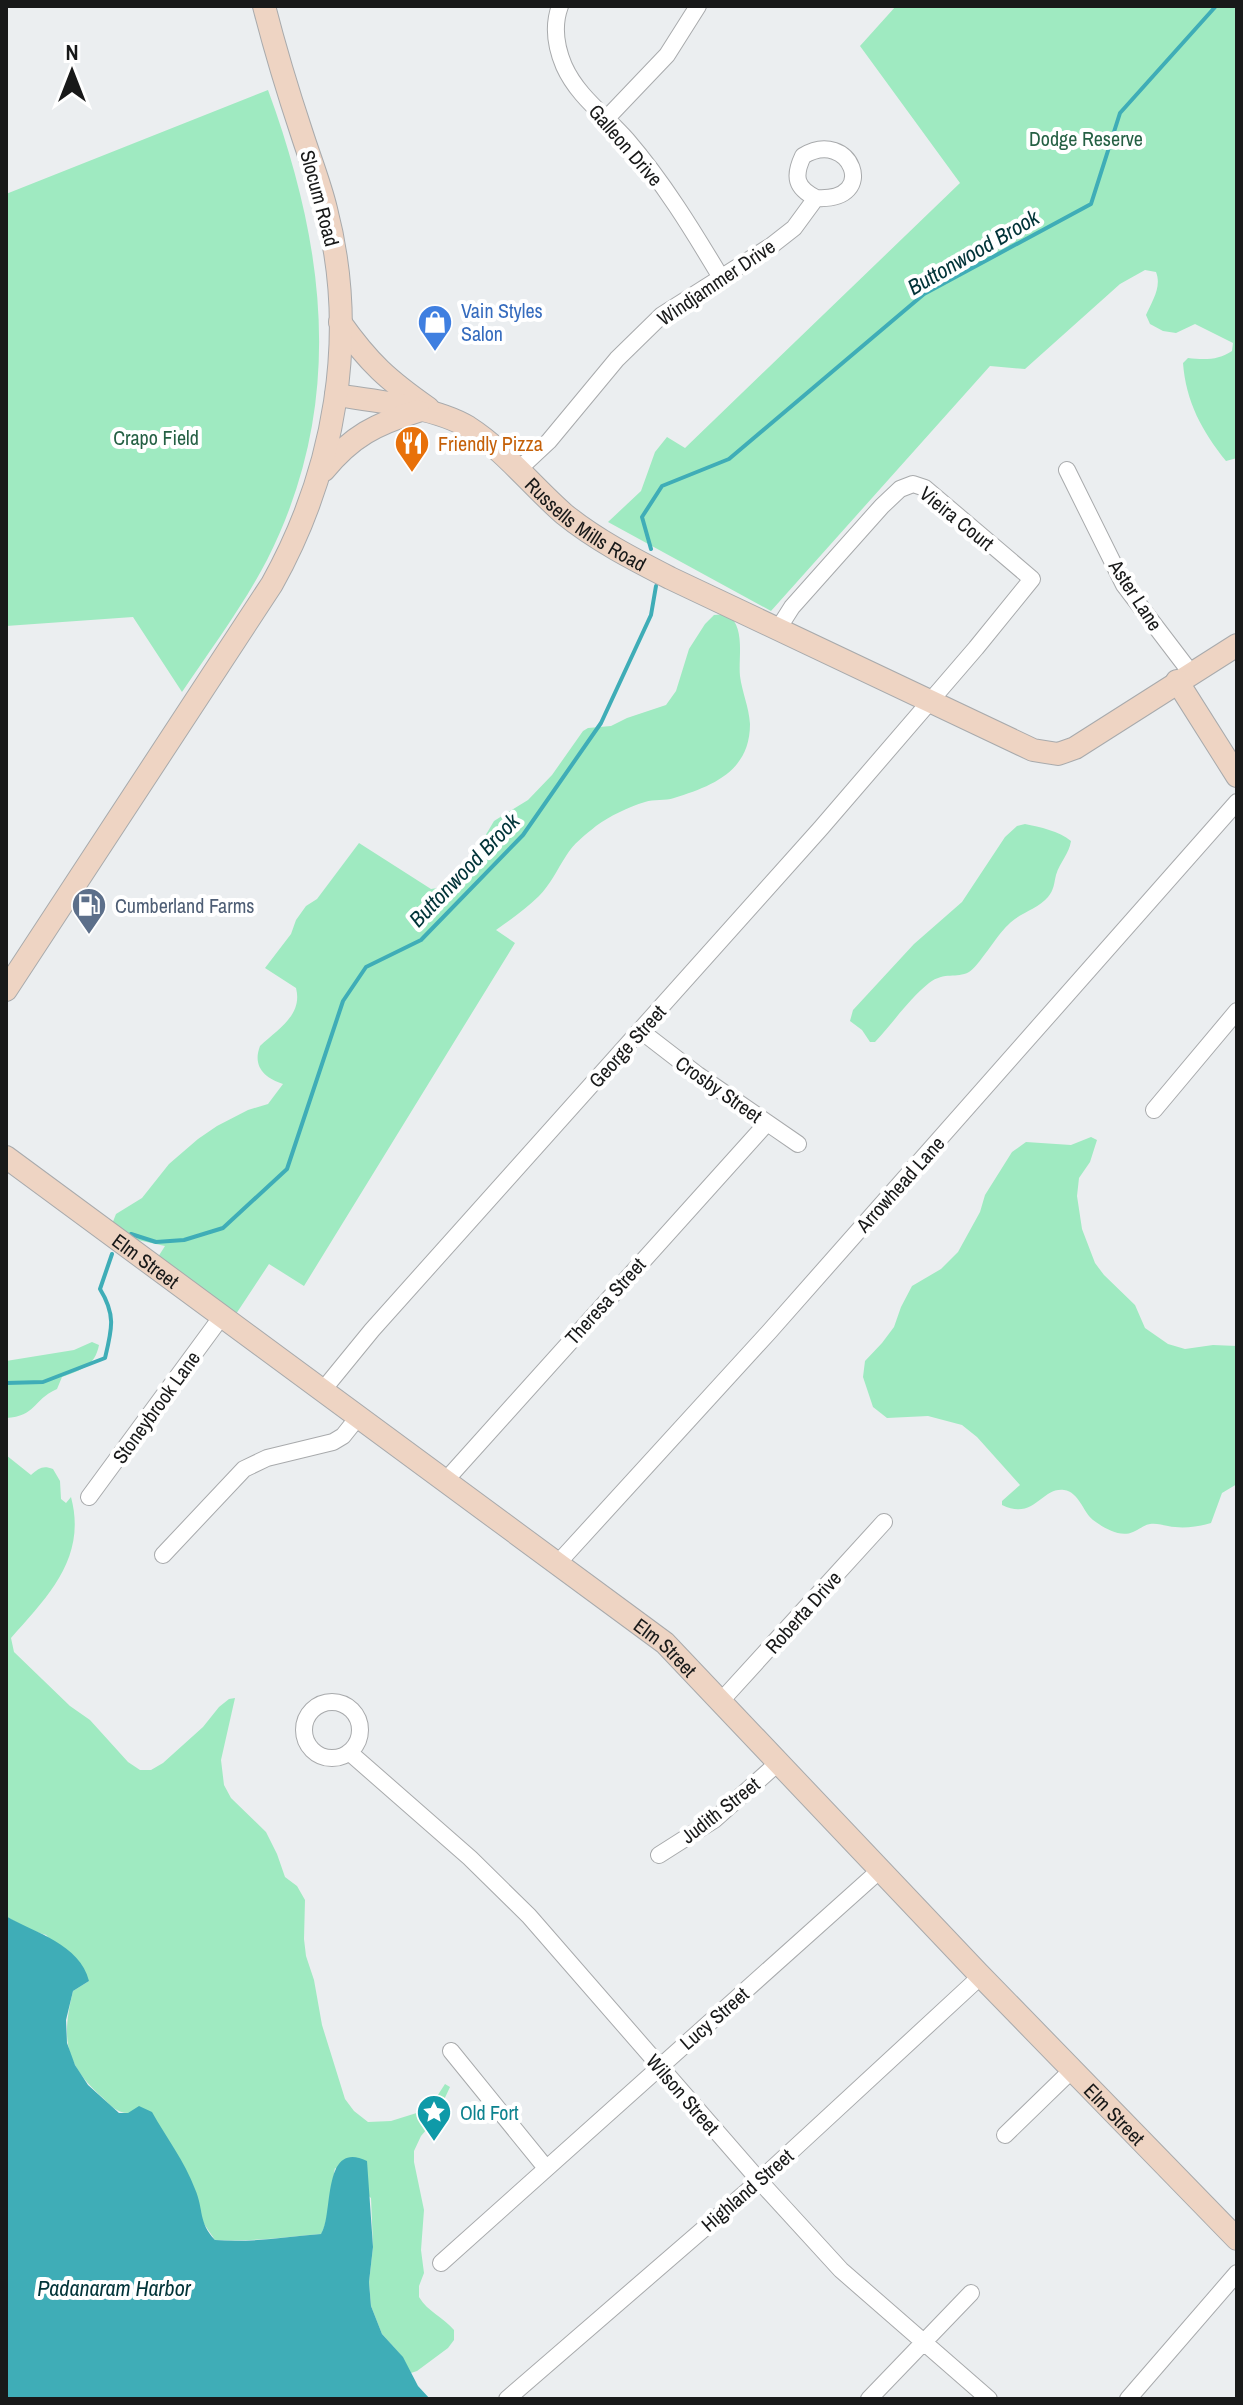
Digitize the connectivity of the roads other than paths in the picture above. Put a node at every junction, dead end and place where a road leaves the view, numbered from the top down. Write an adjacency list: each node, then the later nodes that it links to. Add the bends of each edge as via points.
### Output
1 (264, 6): 7 (main road, Slocum Road, via 327,210)
2 (560, 6): 4 (street, Galleon Drive, via 556,38 564,65 580,93)
3 (698, 6): 4 (street, via 667,55)
4 (606, 119): 6 (street, Galleon Drive, via 685,217)
5 (816, 198): 6 (street, Windjammer Drive, via 794,228)
6 (720, 276): 10 (street, Windjammer Drive, via 662,315)
7 (340, 322): 8 (main road, Slocum Road); 9 (main road, via 372,364)
8 (336, 395): 9 (main road, Russells Mills Road); 12 (main road)
9 (428, 412): 10 (main road, Russells Mills Road, via 468,427); 12 (main road, via 372,427)
10 (518, 470): 13 (main road, Russells Mills Road, via 564,514 604,542)
11 (1067, 470): 15 (street, Aster Lane, via 1124,585)
12 (320, 474): 19 (main road, via 272,584)
13 (778, 629): 16 (main road, Russells Mills Road); 16 (street, Vieira Court, via 882,506 900,489 913,484 925,488 1032,579)
14 (1237, 645): 15 (main road, Russells Mills Road)
15 (1184, 677): 16 (main road, Russells Mills Road, via 1058,754 1025,747); 17 (main road)
16 (929, 701): 21 (street, George Street)
17 (1237, 776)
18 (1237, 802): 33 (street, Arrowhead Lane)
19 (6, 990)
20 (1237, 1011): 22 (street)
21 (641, 1031): 23 (street, Crosby Street); 27 (street, George Street)
22 (1154, 1110)
23 (767, 1123): 24 (street, Crosby Street); 29 (street, Theresa Street)
24 (798, 1144)
25 (6, 1157): 26 (main road, Elm Street)
26 (222, 1316): 27 (main road, Elm Street); 30 (street, Stoneybrook Lane)
27 (323, 1390): 28 (main road, Elm Street)
28 (359, 1416): 29 (main road, Elm Street); 32 (street, via 333,1442 244,1469)
29 (446, 1480): 33 (main road, Elm Street)
30 (89, 1497)
31 (884, 1522): 34 (street, Roberta Drive)
32 (163, 1555)
33 (558, 1563): 34 (main road, Elm Street, via 665,1643)
34 (721, 1701): 36 (main road, Elm Street)
35 (349, 1752): 41 (street, Wilson Street, via 529,1916)
36 (779, 1762): 37 (street, Judith Street, via 714,1820); 38 (main road, Elm Street)
37 (659, 1855)
38 (880, 1870): 39 (main road, Elm Street); 41 (street, Lucy Street)
39 (981, 1976): 42 (main road, Elm Street); 45 (street, Highland Street)
40 (451, 2051): 44 (street)
41 (659, 2066): 44 (street, Lucy Street); 45 (street, Wilson Street)
42 (1073, 2069): 43 (street); 46 (main road, Elm Street)
43 (1005, 2135)
44 (546, 2168): 47 (street, Lucy Street)
45 (759, 2181): 50 (street, Wilson Street, via 841,2270); 51 (street, Highland Street)
46 (1237, 2239)
47 (441, 2263)
48 (1237, 2273): 54 (street)
49 (971, 2293): 50 (street)
50 (924, 2343): 52 (street); 53 (street, Wilson Street)
51 (507, 2399)
52 (869, 2399)
53 (989, 2399)
54 (1128, 2399)

